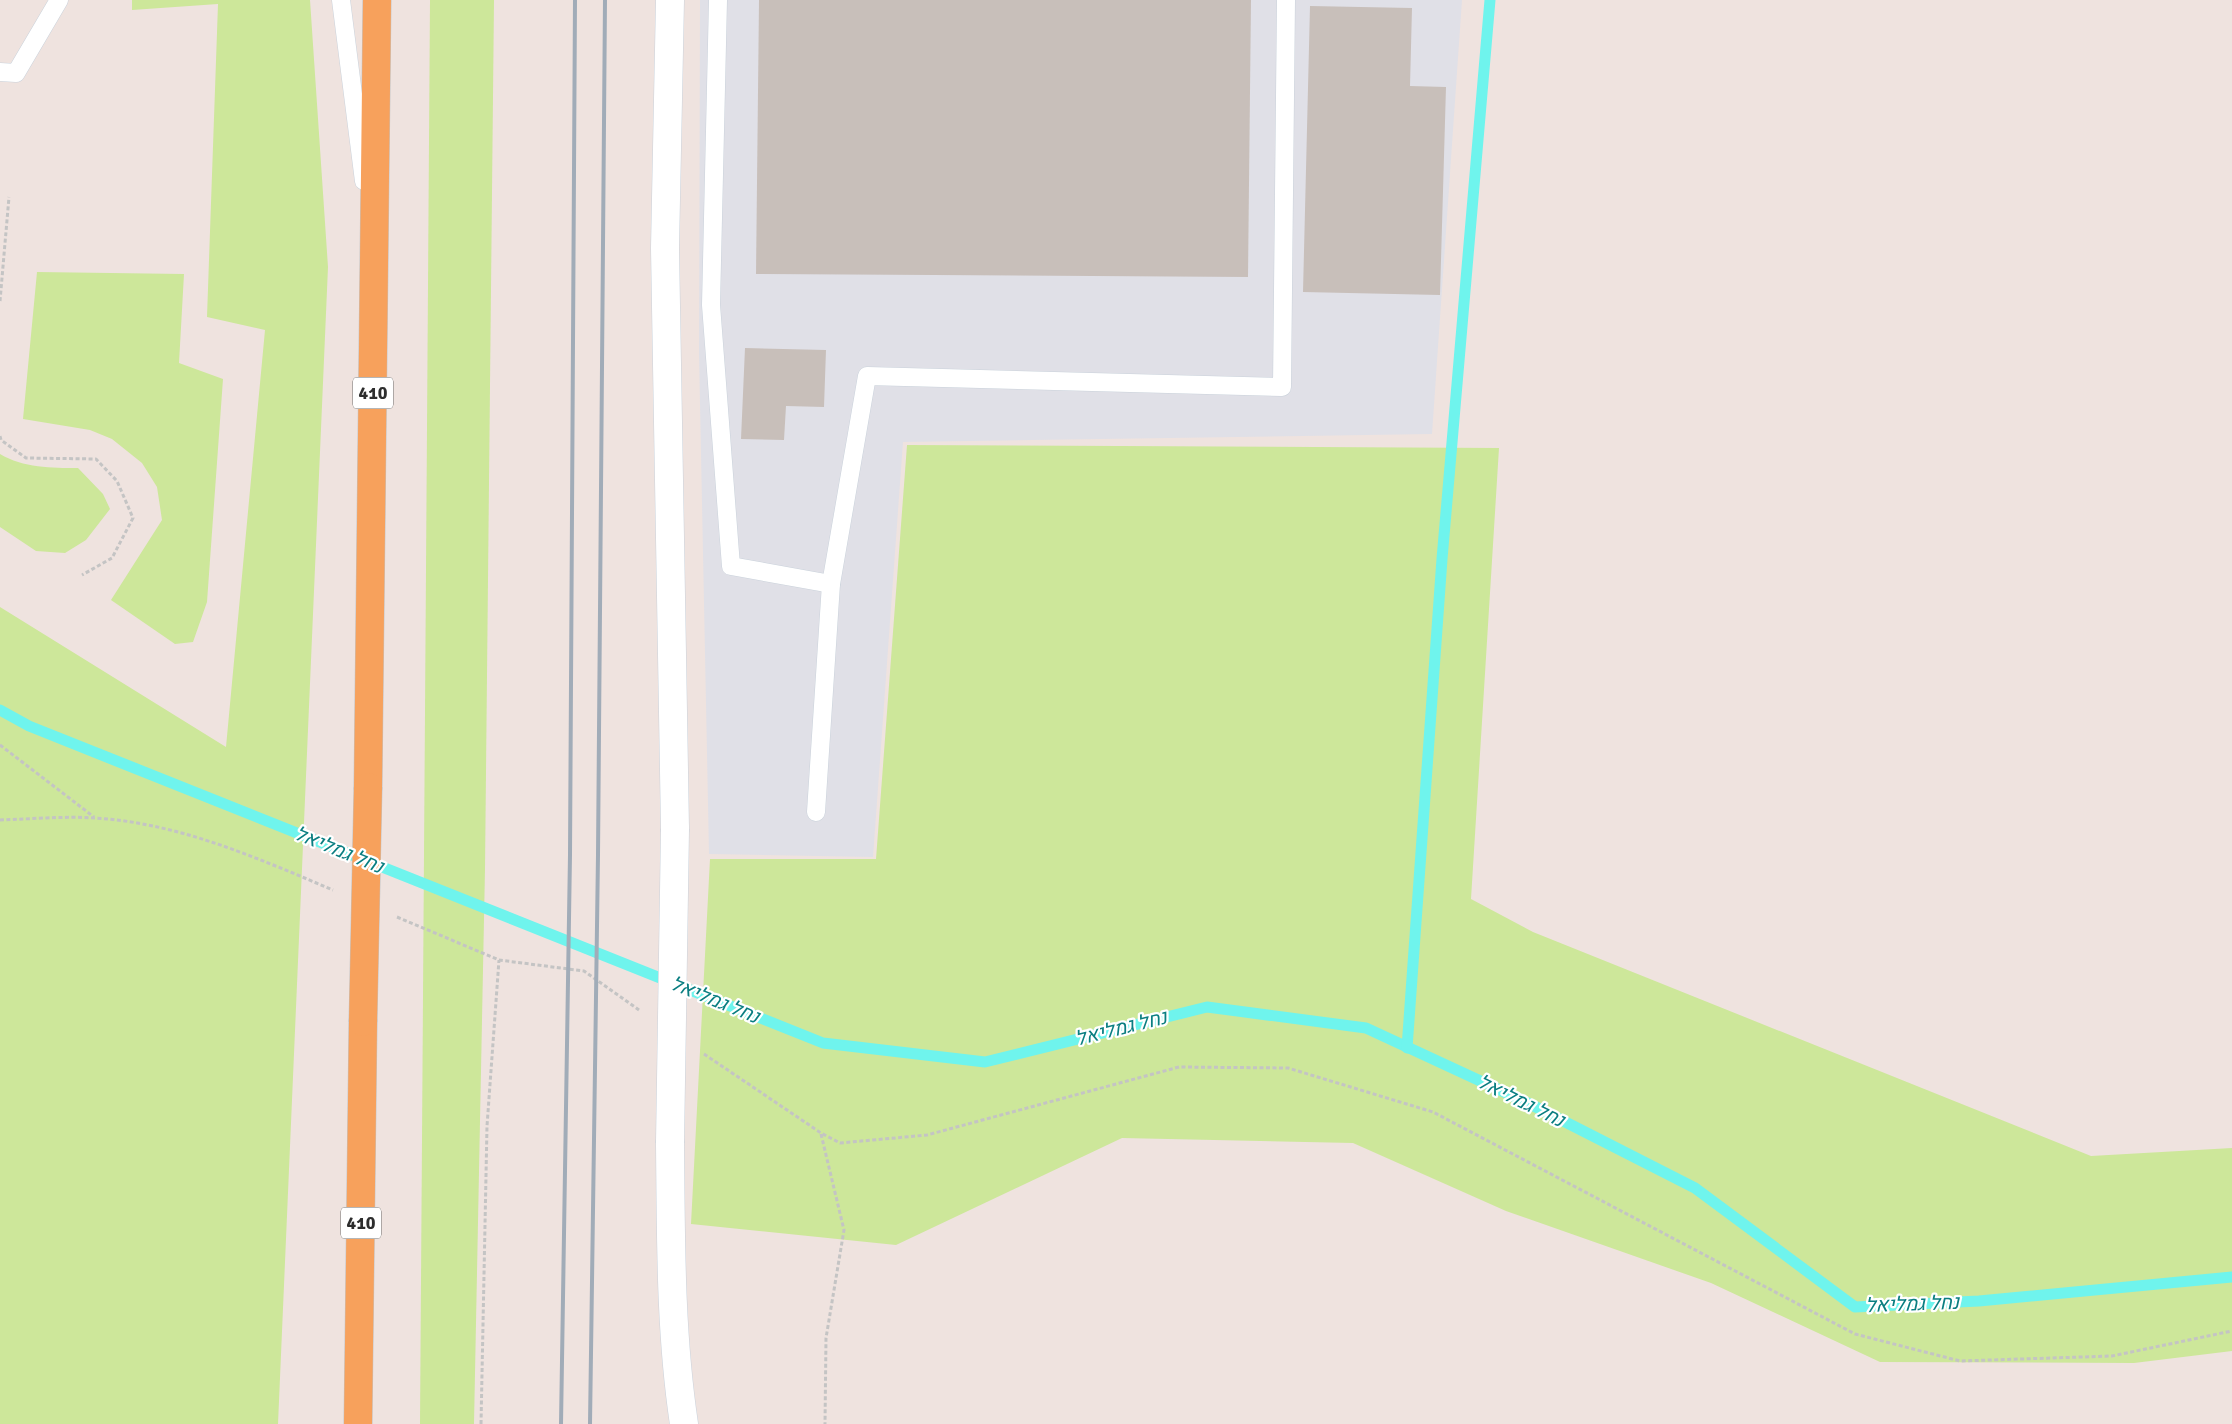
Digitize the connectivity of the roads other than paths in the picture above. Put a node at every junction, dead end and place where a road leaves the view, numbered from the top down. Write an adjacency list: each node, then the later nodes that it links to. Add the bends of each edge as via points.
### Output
1 (59, 0): 7 (lane, via 16,73)
2 (341, 0): 8 (lane)
3 (377, 0): 8 (main road, 410)
4 (670, 0): 12 (street, bridge, via 665,248 674,829 670,1143 672,1278)
5 (718, 0): 9 (lane, via 711,305 731,566)
6 (1286, 0): 9 (lane, via 1282,387 867,376)
7 (0, 72)
8 (374, 260): 11 (main road, 410, bridge)
9 (831, 584): 10 (lane)
10 (816, 812)
11 (358, 1424)
12 (684, 1424)

